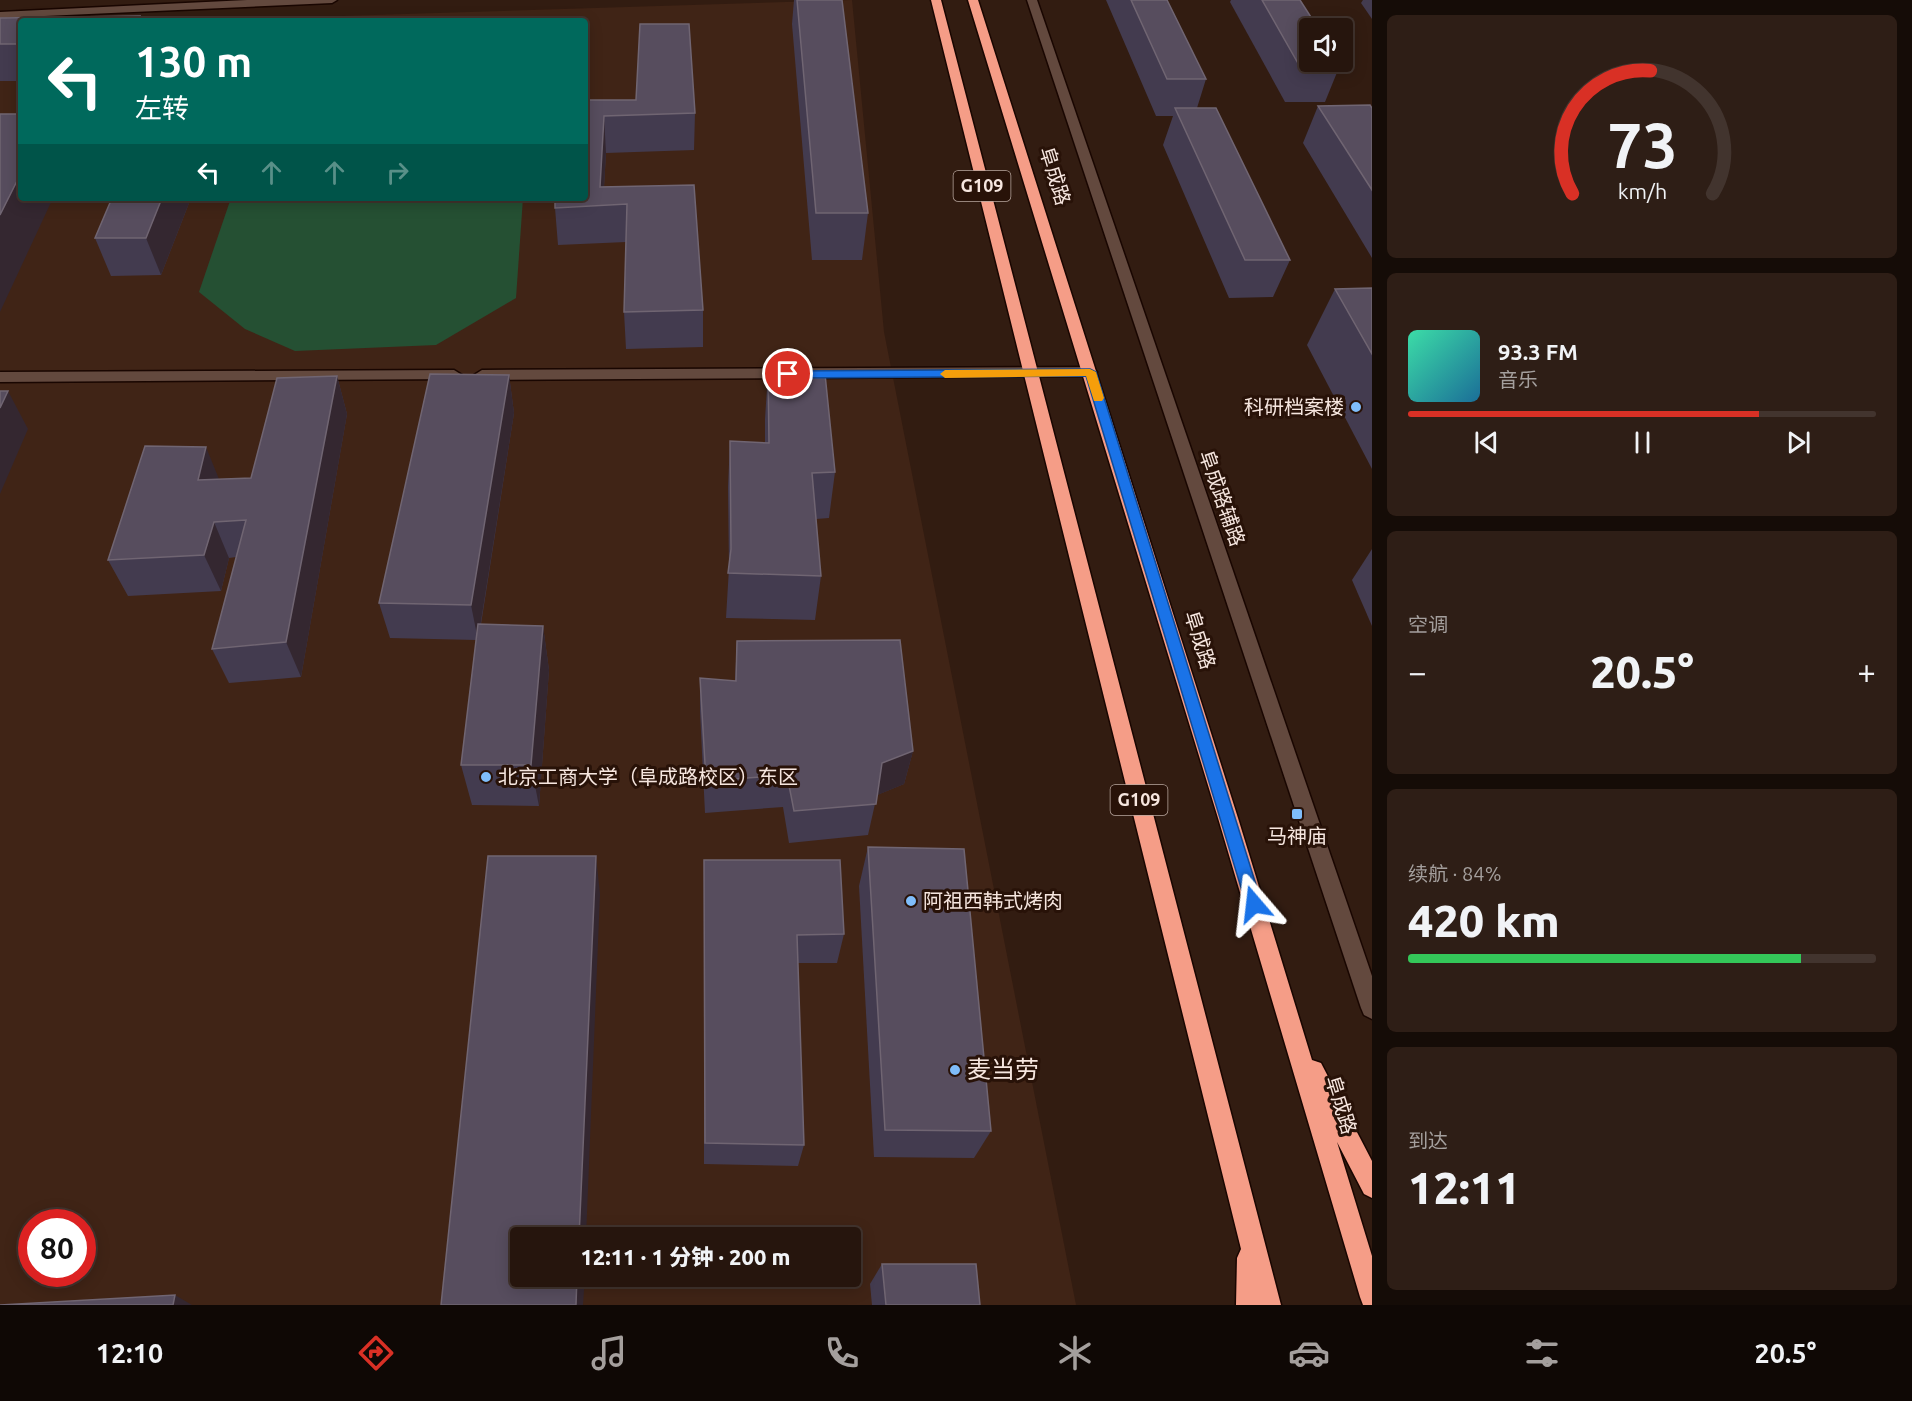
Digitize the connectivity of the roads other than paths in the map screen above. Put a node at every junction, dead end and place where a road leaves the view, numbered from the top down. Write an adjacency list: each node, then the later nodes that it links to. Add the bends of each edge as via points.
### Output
1 (332, 0): 5 (street)
2 (936, 0): 7 (highway, G109)
3 (973, 0): 8 (highway, 阜成路 / G109)
4 (1032, 0): 10 (street, 阜成路辅路)
5 (188, 3): 6 (street)
6 (0, 15)
7 (1029, 372): 8 (street); 9 (street); 13 (highway, G109)
8 (1090, 372): 11 (highway, 阜成路 / G109)
9 (0, 377)
10 (1372, 1008)
11 (1293, 1033): 12 (highway); 14 (highway, 阜成路 / G109)
12 (1372, 1186)
13 (1249, 1227): 15 (highway); 16 (highway, G109)
14 (1372, 1297)
15 (1250, 1305)
16 (1268, 1305)

